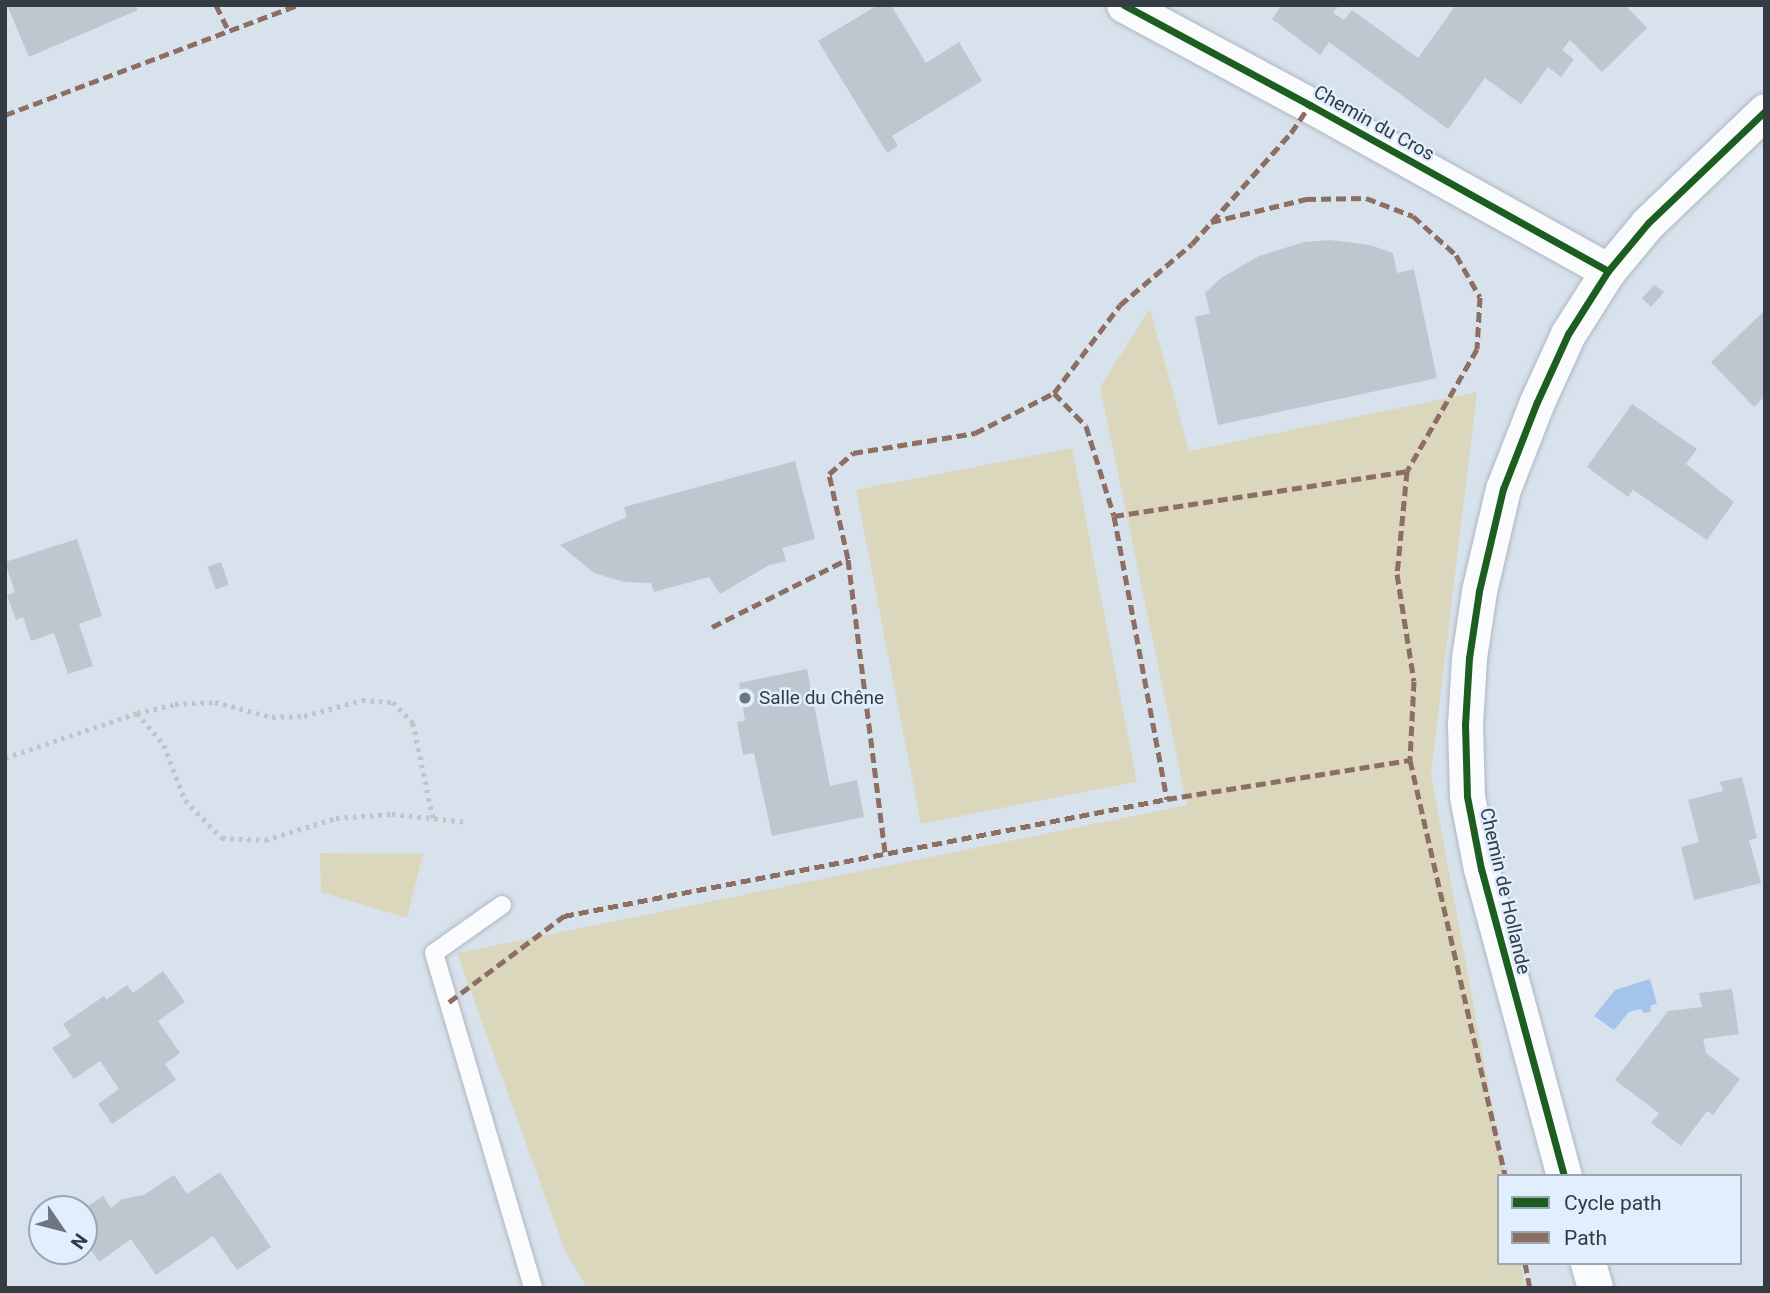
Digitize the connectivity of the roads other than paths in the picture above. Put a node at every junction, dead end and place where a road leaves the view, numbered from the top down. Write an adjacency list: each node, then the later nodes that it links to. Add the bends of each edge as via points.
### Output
1 (1124, 5): 3 (street, Chemin du Cros)
2 (1765, 111): 3 (street, Chemin de Hollande, via 1658,212)
3 (1608, 271): 5 (street, Chemin de Hollande, via 1568,334 1503,489 1479,592 1465,725 1467,796 1481,869)
4 (502, 905): 7 (lane, via 434,953)
5 (1563, 1174)
6 (1589, 1265): 8 (street)
7 (533, 1288)
8 (1595, 1288)

